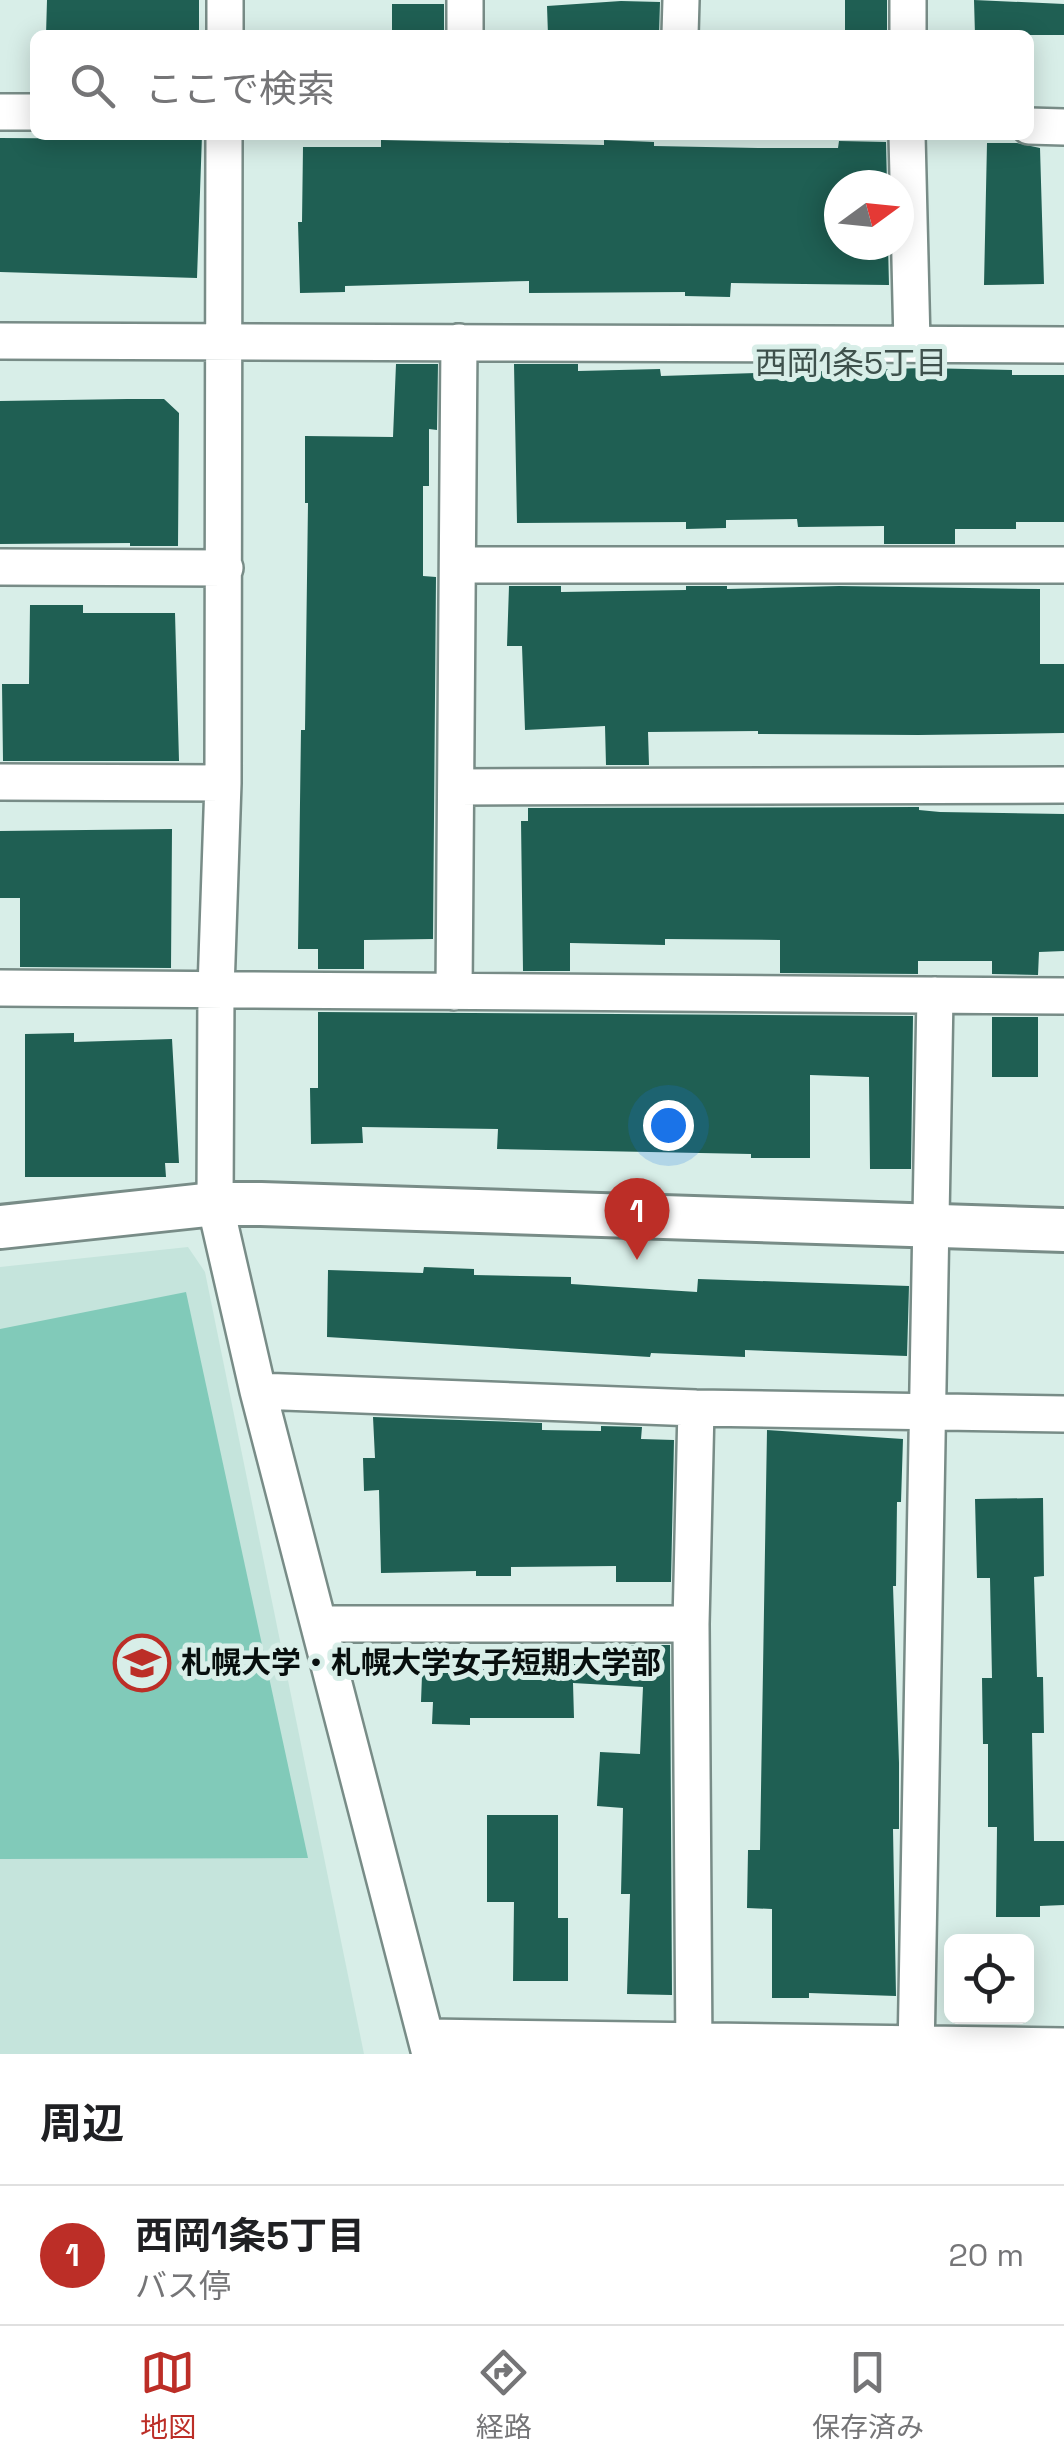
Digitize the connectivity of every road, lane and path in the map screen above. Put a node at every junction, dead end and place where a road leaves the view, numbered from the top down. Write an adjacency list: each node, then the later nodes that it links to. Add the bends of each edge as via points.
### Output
1 (225, 0): 5 (street)
2 (465, 0): 6 (street)
3 (681, 0): 7 (street)
4 (908, 0): 8 (street)
5 (225, 30)
6 (465, 30)
7 (680, 30)
8 (908, 30)
9 (0, 112): 10 (street)
10 (30, 112)
11 (1034, 126): 12 (street)
12 (1064, 127)
13 (224, 140): 17 (street)
14 (907, 140): 18 (street)
15 (0, 341): 17 (street)
16 (458, 342): 17 (street); 18 (street); 20 (street)
17 (223, 343): 23 (street)
18 (912, 343): 19 (street)
19 (1064, 344)
20 (459, 565): 21 (street); 27 (street)
21 (1064, 565)
22 (0, 567): 23 (street)
23 (225, 568): 25 (street)
24 (0, 782): 25 (street)
25 (224, 783): 29 (street)
26 (1064, 785): 27 (street)
27 (457, 787): 30 (street)
28 (0, 988): 29 (street)
29 (216, 990): 30 (street); 33 (street)
30 (454, 992): 31 (street)
31 (935, 995): 32 (street); 34 (street)
32 (1064, 996)
33 (215, 1204): 34 (street); 35 (street); 37 (street)
34 (931, 1226): 36 (street); 39 (street)
35 (0, 1227)
36 (1064, 1230)
37 (258, 1390): 38 (street); 41 (street)
38 (696, 1408): 39 (street); 42 (street)
39 (928, 1411): 40 (street); 46 (street)
40 (1064, 1414)
41 (319, 1624): 42 (street); 43 (street)
42 (691, 1624): 45 (street)
43 (429, 2046): 45 (street)
44 (1064, 2046): 46 (street)
45 (694, 2047): 46 (street)
46 (916, 2048)

